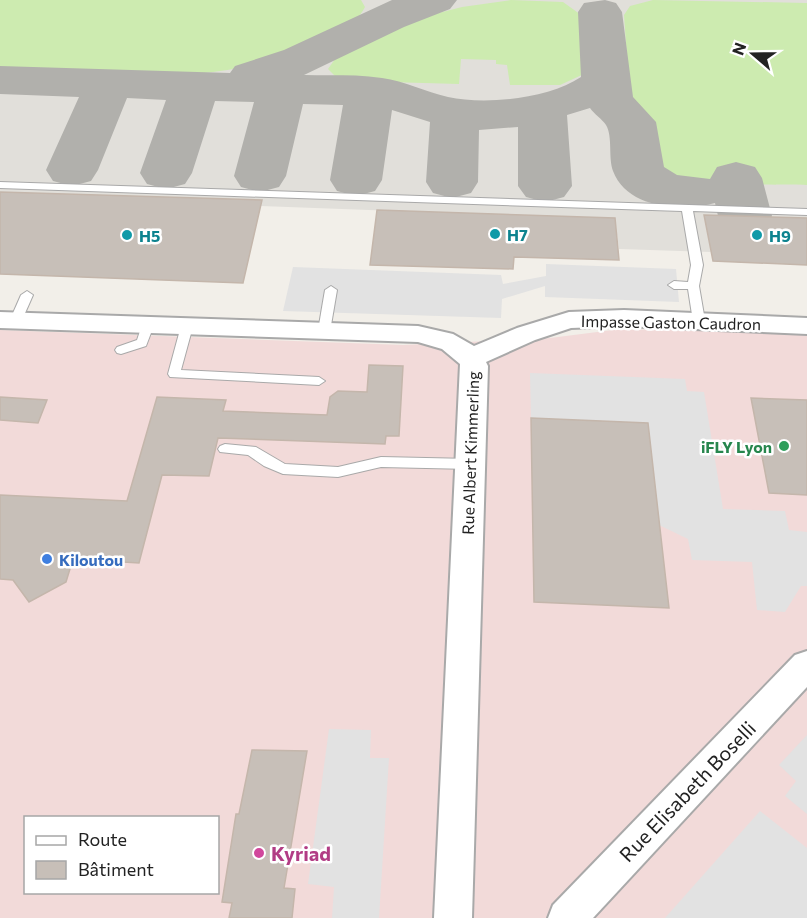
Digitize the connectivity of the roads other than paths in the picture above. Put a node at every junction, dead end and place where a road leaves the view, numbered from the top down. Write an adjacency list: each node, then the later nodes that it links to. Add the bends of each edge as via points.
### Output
1 (0, 185): 2 (lane)
2 (687, 208): 3 (lane); 5 (lane, via 697,265)
3 (807, 212)
4 (674, 285): 5 (lane)
5 (693, 286): 9 (lane)
6 (331, 290): 13 (lane)
7 (27, 295): 8 (lane)
8 (8, 320): 10 (street, Rue Albert Kimmerling)
9 (699, 321): 12 (street, Impasse Gaston Caudron); 15 (street, Impasse Gaston Caudron, via 569,320)
10 (148, 325): 11 (street, Rue Albert Kimmerling); 14 (lane, via 142,343)
11 (187, 326): 13 (street, Rue Albert Kimmerling); 16 (lane, via 174,375)
12 (807, 326)
13 (324, 331): 15 (street, Rue Albert Kimmerling, via 418,334 449,341)
14 (121, 350)
15 (471, 358): 18 (street, Rue Albert Kimmerling, via 475,366)
16 (319, 381)
17 (225, 448): 18 (lane, via 251,450 284,469 338,472 381,462)
18 (471, 464): 20 (street, Rue Albert Kimmerling)
19 (807, 665): 21 (street, Rue Elisabeth Boselli)
20 (453, 918)
21 (567, 918)

